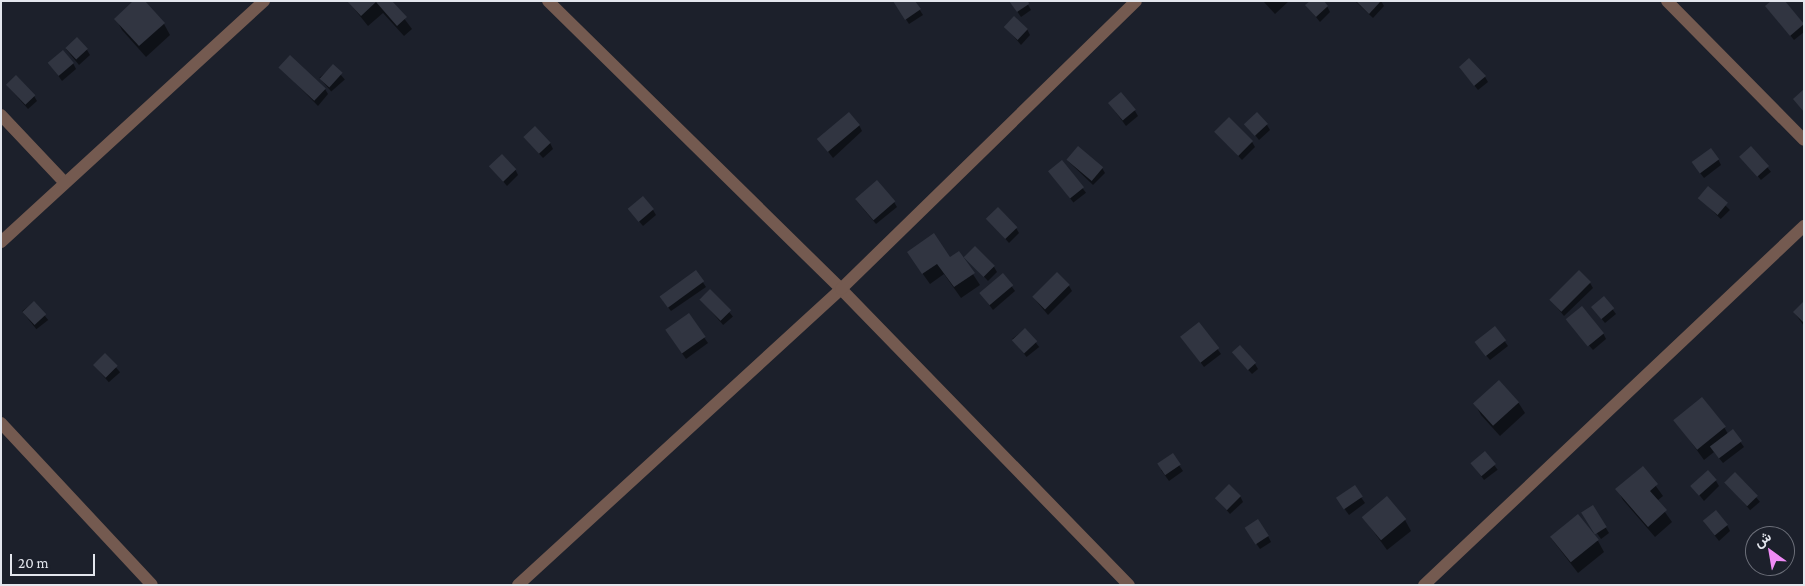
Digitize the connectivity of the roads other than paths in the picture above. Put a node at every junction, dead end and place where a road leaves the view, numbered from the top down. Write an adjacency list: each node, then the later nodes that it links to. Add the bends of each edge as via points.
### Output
1 (264, 1): 7 (street)
2 (548, 1): 10 (street)
3 (1136, 1): 10 (street)
4 (1668, 1): 6 (street)
5 (1, 115): 7 (street)
6 (1804, 140)
7 (65, 184): 9 (street)
8 (1804, 226): 15 (street)
9 (1, 242)
10 (841, 289): 13 (street); 14 (street)
11 (1, 424): 12 (street)
12 (152, 585)
13 (518, 585)
14 (1129, 585)
15 (1424, 585)

